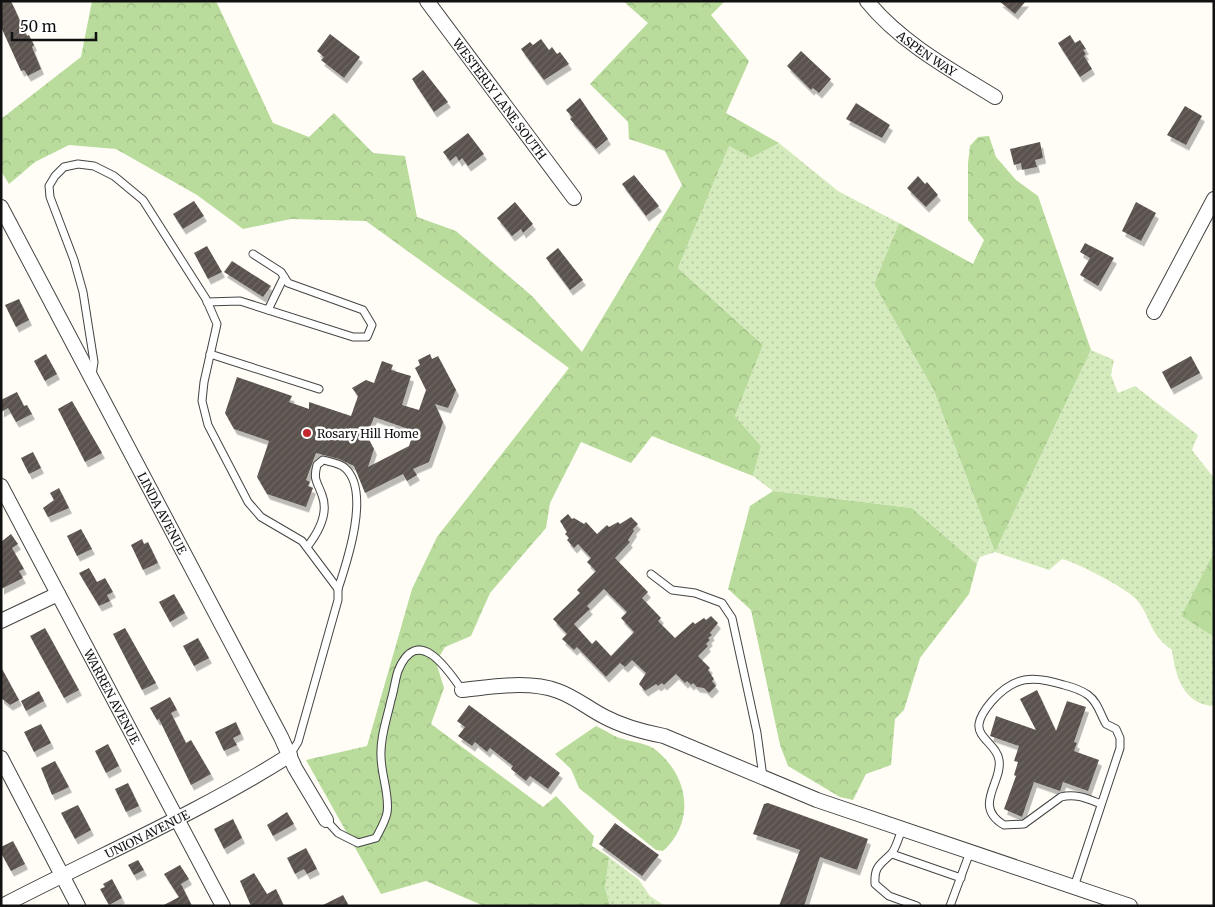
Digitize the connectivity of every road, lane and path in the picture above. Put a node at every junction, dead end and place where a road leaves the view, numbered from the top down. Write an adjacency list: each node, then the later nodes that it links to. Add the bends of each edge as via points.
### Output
1 (427, 1): 4 (street, WESTERLY LANE SOUTH)
2 (867, 1): 3 (street, ASPEN WAY, via 891,27 950,70)
3 (995, 96)
4 (574, 198)
5 (1214, 199): 11 (street)
6 (1, 206): 13 (street, LINDA AVENUE)
7 (252, 254): 8 (lane)
8 (284, 277): 10 (lane); 10 (lane, via 288,283 363,310 372,325 367,338 353,338)
9 (207, 302): 10 (lane, via 240,301); 12 (lane, via 217,324); 13 (lane, via 143,200 114,176 94,166 78,164 64,167 49,186 50,197 74,260 82,292 94,362)
10 (268, 310)
11 (1154, 312)
12 (210, 354): 14 (lane); 16 (lane, via 202,401 208,425 248,502 261,517)
13 (92, 380): 22 (street, LINDA AVENUE)
14 (319, 389)
15 (1, 486): 19 (street, WARREN AVENUE)
16 (307, 547): 18 (lane); 18 (lane, via 318,533 325,506 314,477 316,465 324,460 341,465 347,469 356,488 356,519)
17 (651, 574): 24 (lane, via 672,590 722,603 732,618 757,733)
18 (338, 590): 22 (lane, via 338,600 298,742)
19 (58, 594): 20 (street); 26 (street, WARREN AVENUE)
20 (1, 621)
21 (462, 690): 24 (street, via 537,686 556,690 622,726 664,736); 27 (lane, via 440,660 429,652 418,650 408,654 398,672 383,734 381,755 387,814 382,828 376,838 358,843 338,833)
22 (290, 755): 26 (street, UNION AVENUE); 27 (street, LINDA AVENUE)
23 (2, 762): 31 (street)
24 (763, 778): 28 (street)
25 (1101, 804): 25 (lane, via 1120,748 1120,738 1116,729 1106,724 1098,705 1088,695 1045,679 1018,680 1002,689 987,706 978,725 980,733 994,747 1000,760 990,805 998,821 1011,826 1024,824 1069,795); 33 (lane)
26 (177, 818): 31 (street, UNION AVENUE); 36 (street, WARREN AVENUE)
27 (326, 820)
28 (902, 829): 29 (street); 30 (lane)
29 (970, 852): 32 (lane); 33 (street)
30 (892, 854): 32 (lane); 37 (lane, via 879,866 875,884 889,896)
31 (62, 876): 34 (street, UNION AVENUE); 35 (street)
32 (961, 878): 38 (lane)
33 (1074, 887): 39 (street)
34 (2, 906)
35 (78, 906)
36 (223, 906)
37 (917, 906)
38 (950, 906)
39 (1130, 906)

